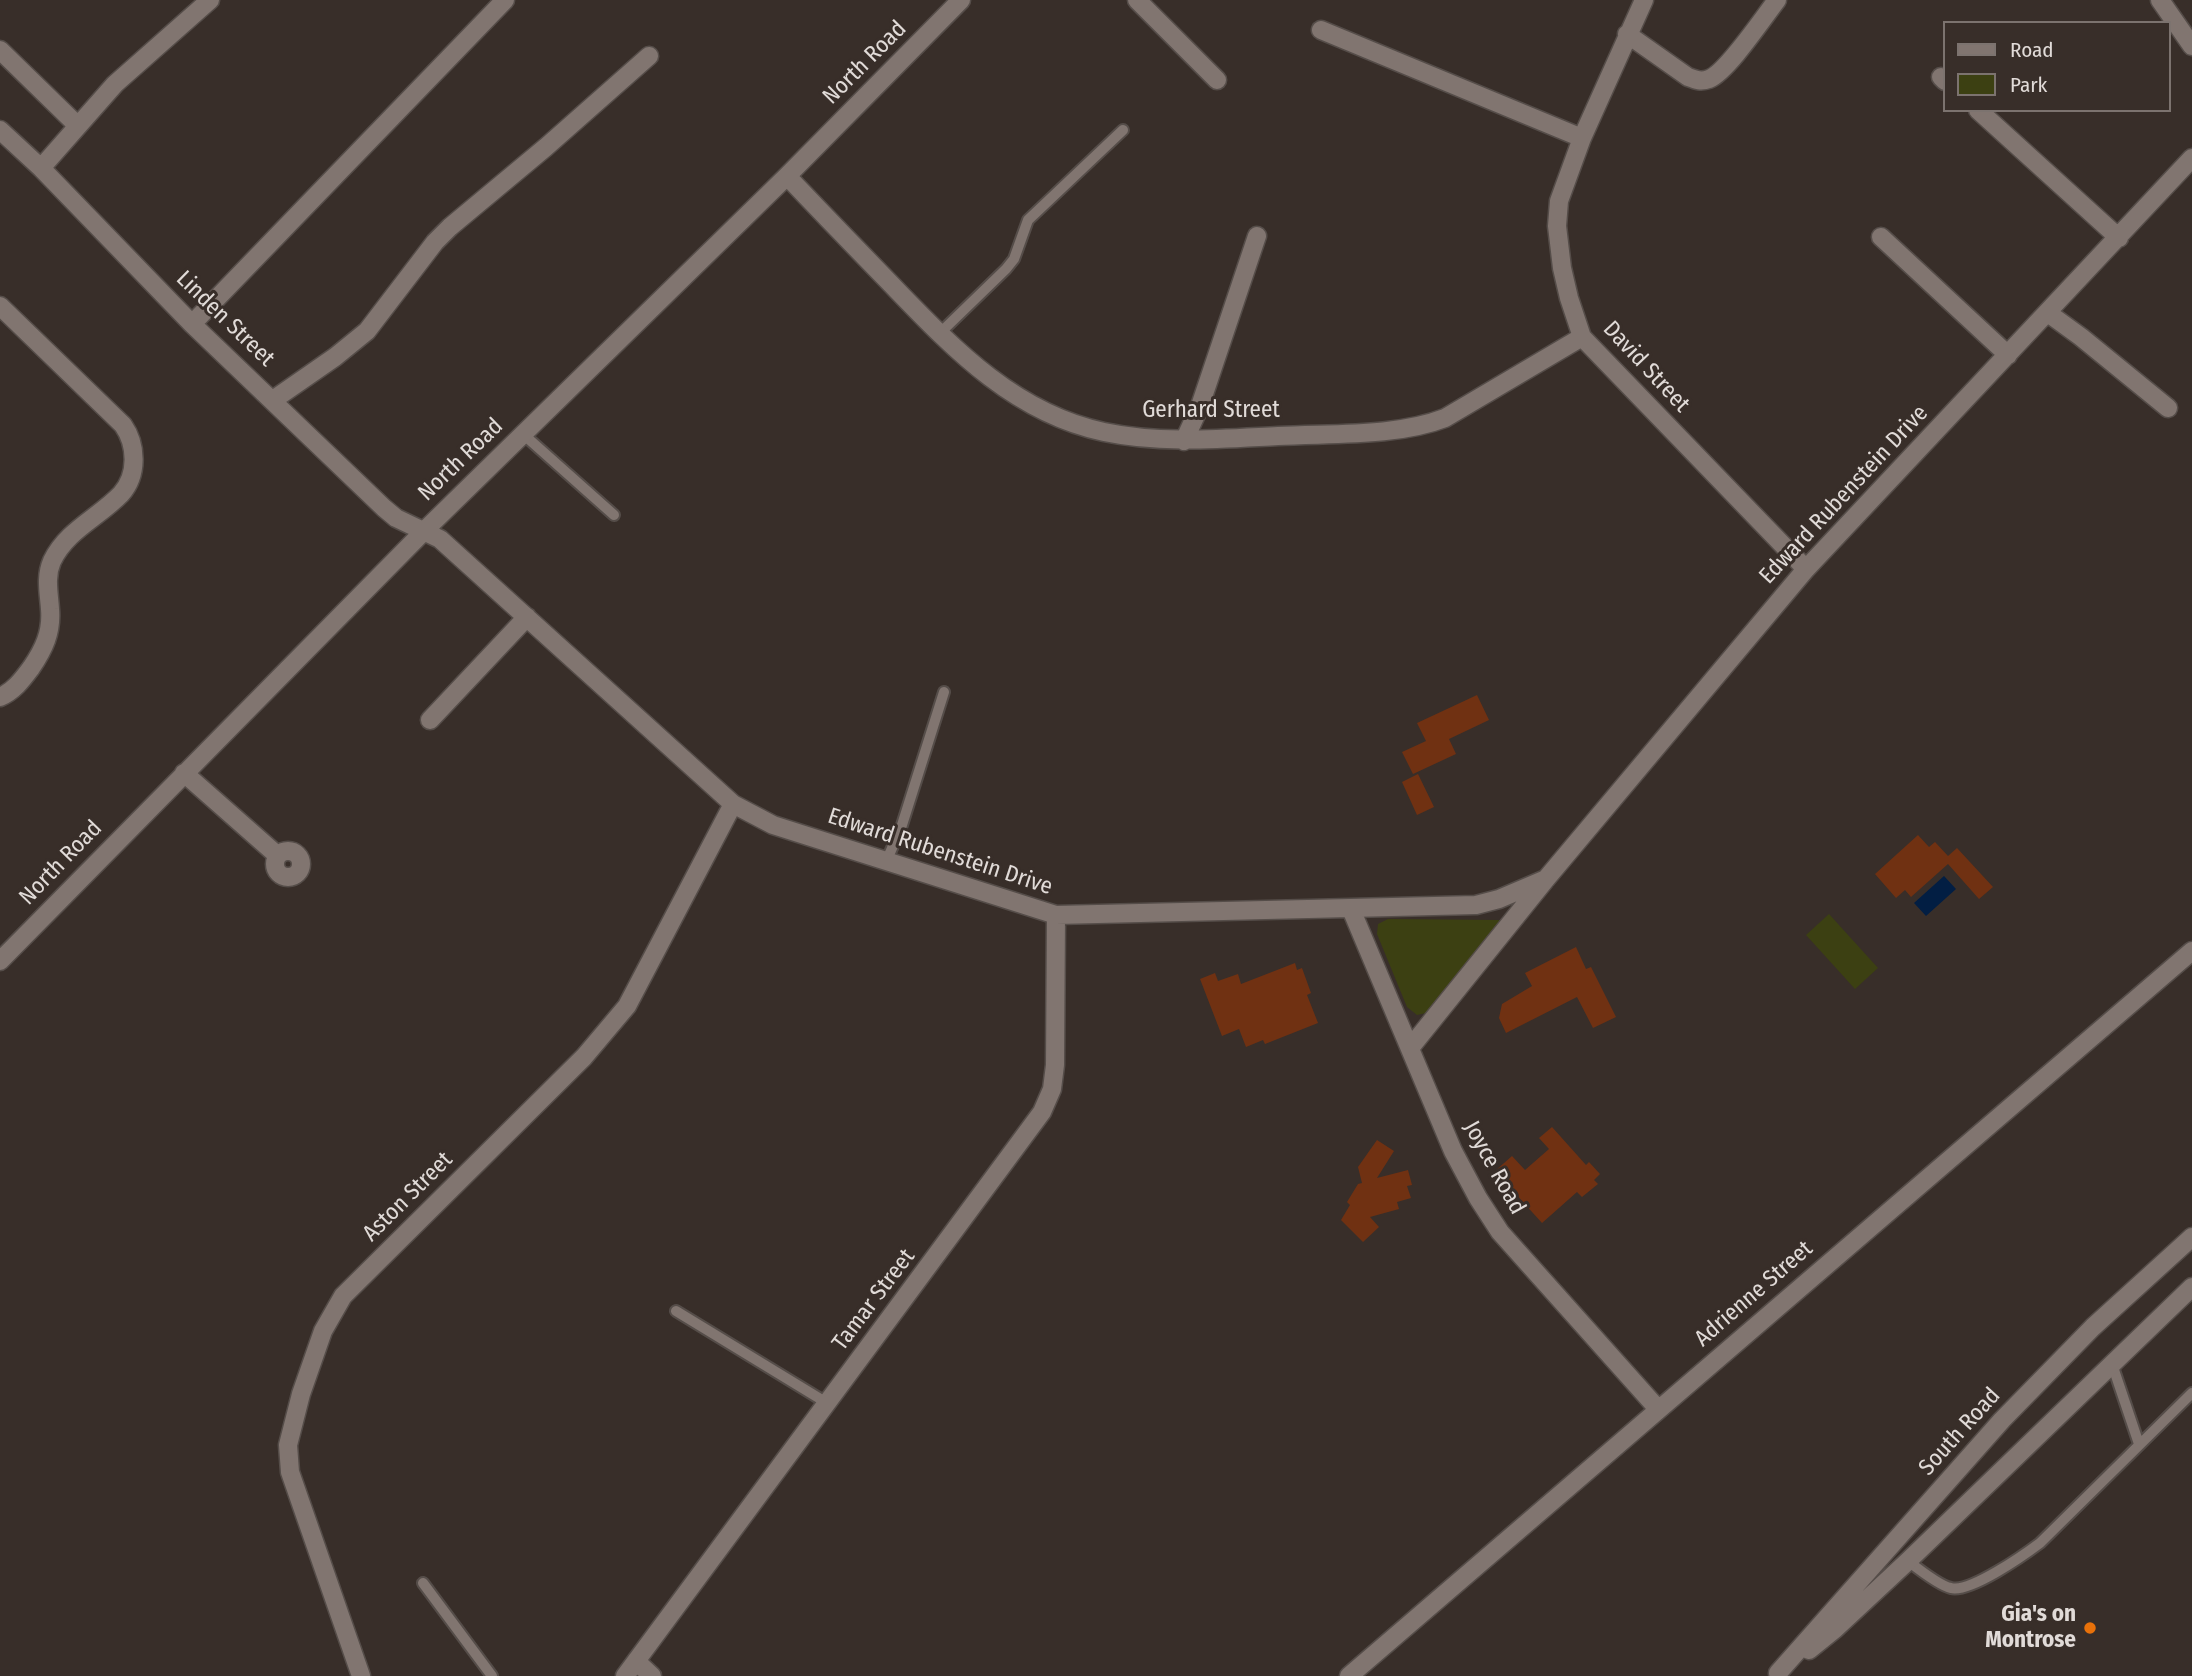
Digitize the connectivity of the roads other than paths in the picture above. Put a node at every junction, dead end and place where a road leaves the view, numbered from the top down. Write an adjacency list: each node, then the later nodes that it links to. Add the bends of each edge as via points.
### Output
1 (210, 0): 15 (street, via 115,84)
2 (505, 0): 27 (street)
3 (961, 0): 21 (street, North Road)
4 (1137, 0): 13 (street)
5 (1644, 0): 9 (street, David Street)
6 (1777, 0): 9 (street, via 1711,79 1688,77)
7 (2160, 0): 10 (street)
8 (1321, 30): 18 (street)
9 (1627, 34): 18 (street, David Street)
10 (2192, 46)
11 (0, 50): 15 (street)
12 (649, 57): 31 (street, via 450,227 367,331)
13 (1217, 80)
14 (1980, 112): 24 (street)
15 (77, 125): 20 (street)
16 (0, 130): 20 (street, Linden Street)
17 (1123, 130): 28 (lane, via 1028,220 1014,259)
18 (1582, 138): 29 (street, David Street, via 1564,182 1557,226 1569,298)
19 (2192, 158): 24 (street, Edward Rubenstein Drive)
20 (41, 168): 27 (street, Linden Street)
21 (787, 176): 28 (street, Gerhard Street); 33 (street, North Road)
22 (1257, 236): 34 (street)
23 (1881, 237): 30 (street)
24 (2119, 238): 26 (street, Edward Rubenstein Drive)
25 (0, 306): 40 (street, via 123,425 134,452 132,472 122,493 73,533 52,561 47,584 50,633 21,682)
26 (2048, 313): 30 (street, Edward Rubenstein Drive); 32 (street)
27 (192, 324): 31 (street, Linden Street)
28 (939, 334): 34 (street, Gerhard Street, via 992,381 1063,418 1101,431)
29 (1582, 337): 34 (street, Gerhard Street, via 1428,425); 37 (street, David Street)
30 (2008, 355): 37 (street, Edward Rubenstein Drive)
31 (273, 400): 36 (street, Linden Street, via 384,508)
32 (2168, 408)
33 (523, 435): 35 (lane); 36 (street, North Road)
34 (1184, 441)
35 (614, 515)
36 (425, 530): 38 (street, Edward Rubenstein Drive); 42 (street, North Road)
37 (1806, 569): 46 (street, Edward Rubenstein Drive)
38 (527, 617): 41 (street); 43 (street, Edward Rubenstein Drive)
39 (944, 692): 45 (lane)
40 (0, 696)
41 (430, 720)
42 (184, 773): 44 (street); 50 (street, North Road)
43 (733, 804): 45 (street, Edward Rubenstein Drive, via 773,825); 64 (street, Aston Street, via 627,1006 611,1027 343,1296 323,1331 289,1445 290,1472)
44 (277, 856)
45 (886, 862): 48 (street, Edward Rubenstein Drive)
46 (1546, 879): 47 (street, Edward Rubenstein Drive, via 1476,905); 51 (street, Edward Rubenstein Drive)
47 (1350, 909): 48 (street, Edward Rubenstein Drive); 51 (street, Joyce Road)
48 (1056, 915): 57 (street, Tamar Street, via 1055,1065 1052,1089 1042,1112)
49 (2192, 951): 58 (street, Adrienne Street)
50 (0, 961)
51 (1410, 1048): 58 (street, Joyce Road, via 1453,1151 1500,1232)
52 (2192, 1237): 63 (street, South Road, via 2002,1419)
53 (2192, 1288): 55 (street, South Road)
54 (676, 1311): 57 (lane)
55 (2112, 1364): 59 (lane); 60 (street, South Road)
56 (2192, 1393): 59 (lane)
57 (827, 1404): 62 (street, Tamar Street)
58 (1658, 1409): 68 (street, Adrienne Street)
59 (2139, 1444): 60 (lane, via 2040,1544 1976,1581 1951,1588)
60 (1908, 1562): 63 (street, South Road)
61 (423, 1583): 65 (lane)
62 (636, 1661): 66 (street, Tamar Street); 67 (street)
63 (1777, 1675)
64 (362, 1676)
65 (492, 1676)
66 (625, 1676)
67 (652, 1676)
68 (1349, 1676)

